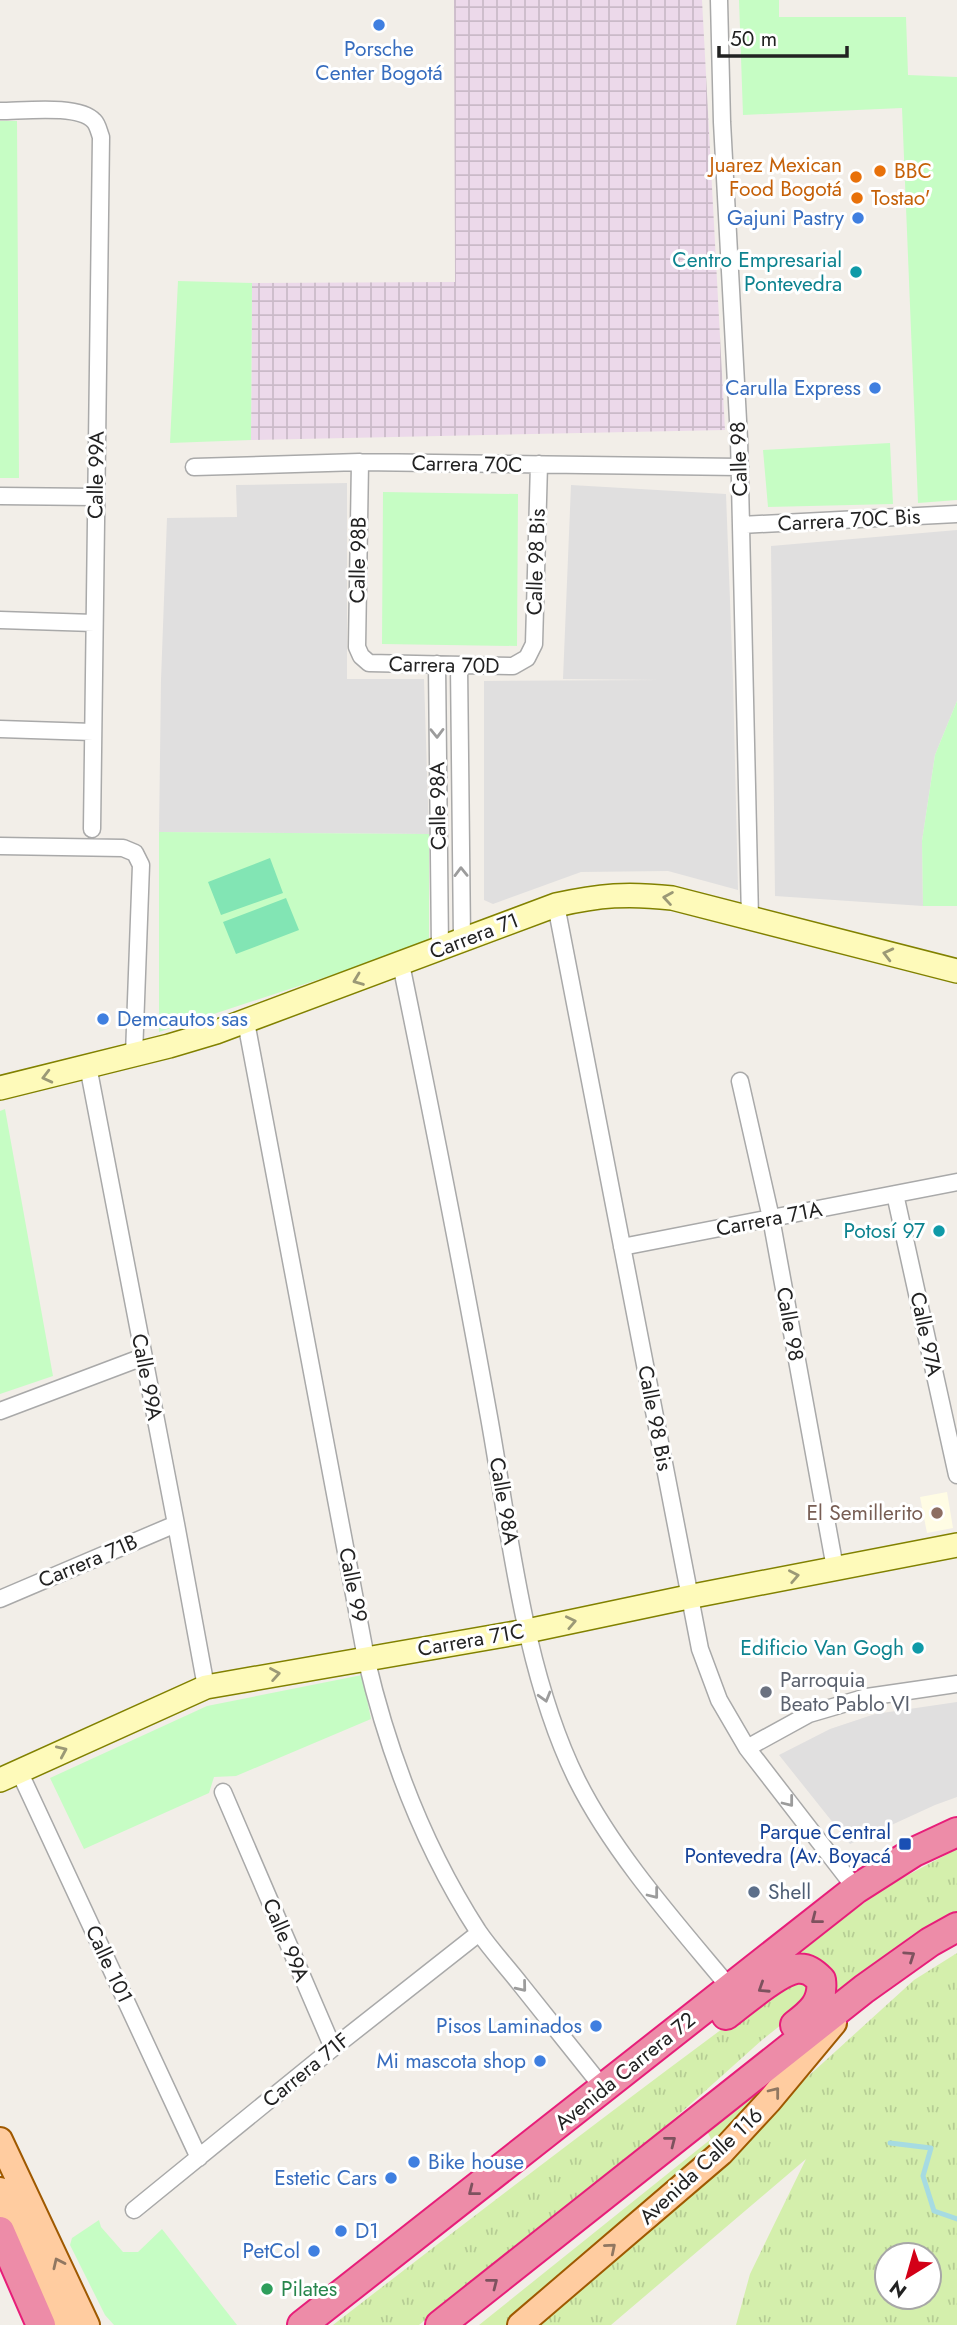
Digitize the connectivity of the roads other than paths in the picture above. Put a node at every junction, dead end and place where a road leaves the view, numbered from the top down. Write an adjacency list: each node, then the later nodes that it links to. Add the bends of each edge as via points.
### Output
1 (719, 0): 6 (street, Calle 98)
2 (0, 111): 8 (street, Calle 99A, via 83,113 96,122 101,137)
3 (360, 463): 4 (street, Carrera 70C); 5 (street, Carrera 70C); 13 (street, Calle 98B, via 357,647)
4 (539, 464): 6 (street, Carrera 70C); 14 (street, Calle 98 Bis, via 534,644)
5 (194, 467)
6 (740, 467): 10 (street, Calle 98)
7 (0, 496): 8 (street)
8 (96, 497): 12 (street, Calle 99A)
9 (957, 514): 10 (street, Carrera 70C Bis)
10 (741, 525): 22 (street, Calle 98)
11 (0, 620): 12 (street)
12 (94, 623): 18 (street, Calle 99A)
13 (361, 656): 15 (street, Carrera 70D, via 369,663)
14 (527, 658): 16 (street, Carrera 70D, via 513,666)
15 (437, 664): 16 (street, Carrera 70D); 24 (street, Calle 98A, one-way to 24)
16 (459, 665): 23 (street, Calle 98A, one-way to 16)
17 (0, 729): 18 (street)
18 (93, 732): 19 (street, Calle 99A)
19 (92, 829)
20 (0, 846): 28 (street, via 123,848 135,853 141,865)
21 (556, 905): 22 (street, Carrera 71, one-way to 21, via 672,898 632,894); 23 (street, Carrera 71); 35 (street, Calle 98 Bis)
22 (750, 918): 26 (street, Carrera 71, one-way to 22)
23 (462, 940): 24 (street, Carrera 71)
24 (440, 948): 25 (street, Carrera 71)
25 (401, 964): 27 (street, Carrera 71, one-way to 27); 44 (street, Calle 98A, via 464,1275)
26 (956, 971)
27 (246, 1022): 28 (street, Carrera 71); 45 (street, Calle 99)
28 (134, 1055): 29 (street, Carrera 71)
29 (88, 1066): 31 (street, Carrera 71, one-way to 31); 36 (street, Calle 99A)
30 (740, 1082): 34 (street, Calle 98)
31 (0, 1088)
32 (957, 1182): 33 (street, Carrera 71A)
33 (895, 1194): 34 (street, Carrera 71A); 38 (street, Calle 97A)
34 (771, 1218): 35 (street, Carrera 71A); 41 (street, Calle 98)
35 (622, 1247): 42 (street, Calle 98 Bis)
36 (143, 1357): 37 (street); 39 (street, Calle 99A)
37 (0, 1411)
38 (957, 1475)
39 (176, 1524): 43 (street, Carrera 71B); 47 (street, Calle 99A)
40 (957, 1545): 41 (street, Carrera 71C)
41 (835, 1568): 42 (street, Carrera 71C, one-way to 41)
42 (688, 1597): 44 (street, Carrera 71C, one-way to 42); 48 (street, Calle 98 Bis, via 719,1700)
43 (0, 1599)
44 (527, 1631): 45 (street, Carrera 71C); 55 (street, Calle 98A, one-way to 55, via 554,1726 577,1780 608,1834)
45 (366, 1658): 47 (street, Carrera 71C, one-way to 45); 54 (street, Calle 99, via 401,1782 441,1871)
46 (957, 1684): 48 (street, via 867,1697 809,1714)
47 (205, 1687): 49 (street, Carrera 71C, one-way to 47)
48 (747, 1748): 52 (street, Calle 98 Bis, one-way to 52)
49 (9, 1775): 61 (street, Calle 101)
50 (223, 1792): 57 (street, Calle 99A)
51 (957, 1832): 52 (highway, Avenida Carrera 72, via 914,1852)
52 (856, 1889): 55 (highway, Avenida Carrera 72, one-way to 55)
53 (957, 1927): 56 (highway, one-way to 53)
54 (480, 1933): 57 (street, Carrera 71F); 58 (street, Calle 99, one-way to 58)
55 (730, 1987): 58 (highway, Avenida Carrera 72)
56 (864, 1989): 59 (highway); 70 (main road, Avenida Calle 116, one-way to 56, via 720,2153)
57 (332, 2048): 61 (street, Carrera 71F)
58 (604, 2089): 59 (highway, one-way to 58, via 769,2046 817,2006 822,1989 815,1974 807,1969 783,1974 699,2037); 68 (highway, Avenida Carrera 72, one-way to 68)
59 (713, 2108): 69 (highway, one-way to 59)
60 (0, 2140): 67 (main road, one-way to 60)
61 (199, 2158): 63 (street, Carrera 71F)
62 (0, 2190): 66 (main road)
63 (134, 2210)
64 (0, 2231): 65 (highway)
65 (41, 2325)
66 (63, 2325)
67 (87, 2325)
68 (302, 2325)
69 (440, 2325)
70 (520, 2325)

